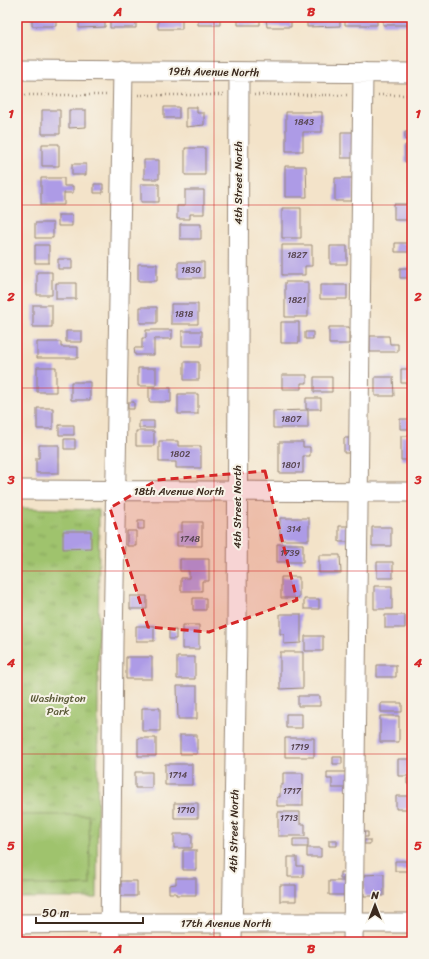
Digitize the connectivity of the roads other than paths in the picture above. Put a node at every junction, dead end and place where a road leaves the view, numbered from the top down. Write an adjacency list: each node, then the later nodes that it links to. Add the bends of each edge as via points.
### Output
1 (17, 70): 2 (street, 19th Avenue North)
2 (123, 70): 3 (street, 19th Avenue North); 8 (street)
3 (239, 72): 4 (street, 19th Avenue North); 7 (street, 4th Street North)
4 (363, 72): 5 (street, 19th Avenue North); 10 (street)
5 (412, 73)
6 (17, 490): 8 (street, 18th Avenue North)
7 (237, 491): 8 (street, 18th Avenue North); 10 (street, 18th Avenue North); 12 (street, 4th Street North)
8 (116, 492): 11 (street)
9 (412, 492): 10 (street, 18th Avenue North)
10 (359, 493): 13 (street)
11 (111, 923): 12 (street, 17th Avenue North); 15 (street, 17th Avenue North); 16 (street)
12 (232, 923): 13 (street, 17th Avenue North); 17 (street, 4th Street North)
13 (354, 923): 14 (street, 17th Avenue North); 18 (street)
14 (412, 923)
15 (17, 924)
16 (110, 942)
17 (232, 942)
18 (353, 942)

